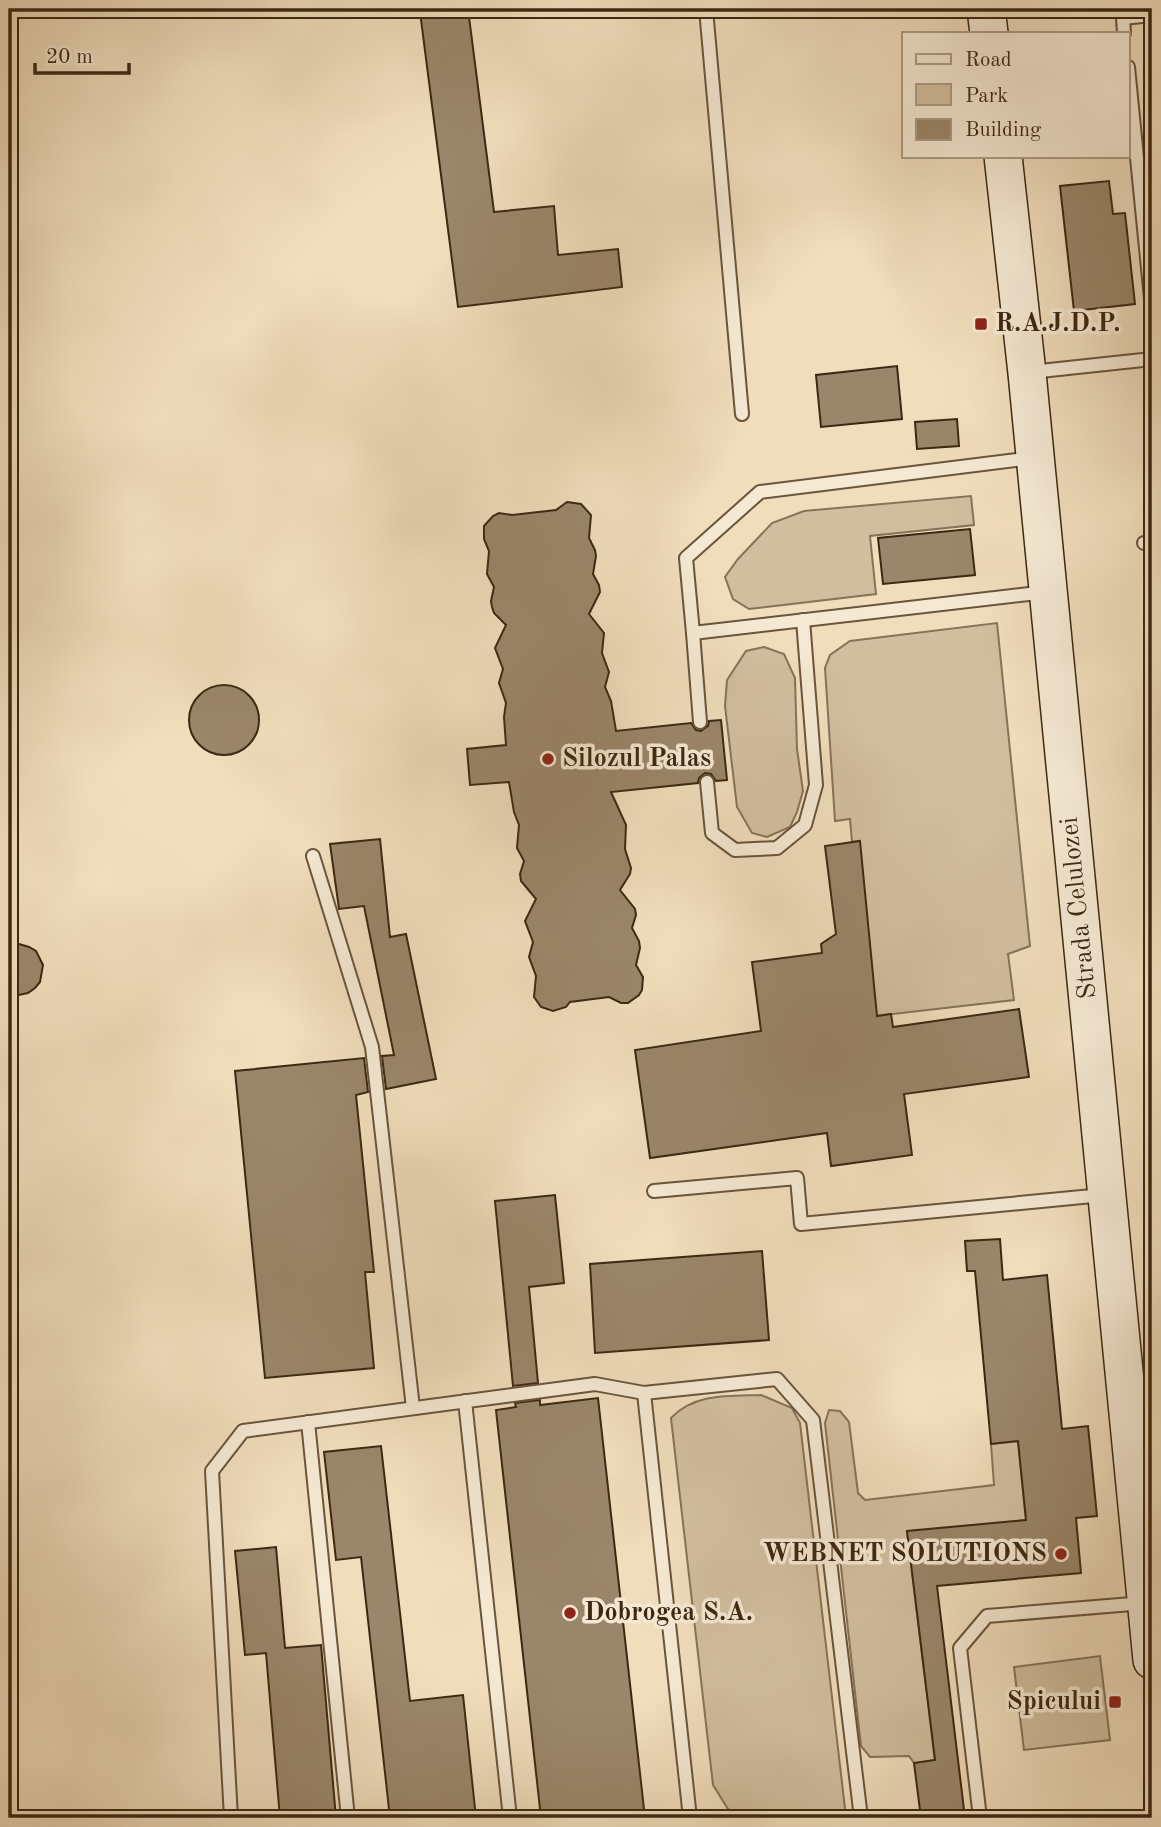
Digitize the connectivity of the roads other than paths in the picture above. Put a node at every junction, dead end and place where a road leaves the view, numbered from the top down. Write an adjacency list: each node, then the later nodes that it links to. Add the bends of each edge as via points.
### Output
1 (706, 9): 11 (lane)
2 (986, 9): 4 (street)
3 (1152, 15): 5 (lane, via 1123,18)
4 (989, 32)
5 (1124, 32)
6 (1130, 87): 8 (lane)
7 (1003, 158): 10 (street, Strada Celulozei)
8 (1152, 309)
9 (1152, 359): 10 (lane)
10 (1027, 373): 12 (street, Strada Celulozei)
11 (742, 414)
12 (1035, 458): 13 (street, Strada Celulozei); 15 (lane, via 760,492 686,558)
13 (1048, 591): 14 (lane); 20 (street, Strada Celulozei)
14 (803, 620): 15 (lane); 17 (lane, via 816,785 805,825 777,848 735,850 712,833)
15 (692, 633): 16 (lane)
16 (701, 722)
17 (707, 782)
18 (313, 856): 23 (lane, via 372,1047)
19 (654, 1191): 20 (lane, via 797,1178 801,1224)
20 (1107, 1195): 25 (street, Strada Celulozei)
21 (644, 1394): 22 (lane, via 595,1384); 31 (lane); 32 (lane, via 777,1379 813,1420)
22 (465, 1401): 23 (lane); 30 (lane)
23 (413, 1408): 24 (lane)
24 (308, 1422): 28 (lane, via 243,1431 212,1471); 29 (lane)
25 (1144, 1494): 26 (street, Strada Celulozei)
26 (1146, 1602): 27 (street, Strada Celulozei); 33 (lane, via 987,1616 960,1648)
27 (1152, 1660)
28 (232, 1818)
29 (348, 1818)
30 (510, 1818)
31 (690, 1818)
32 (861, 1818)
33 (980, 1818)

